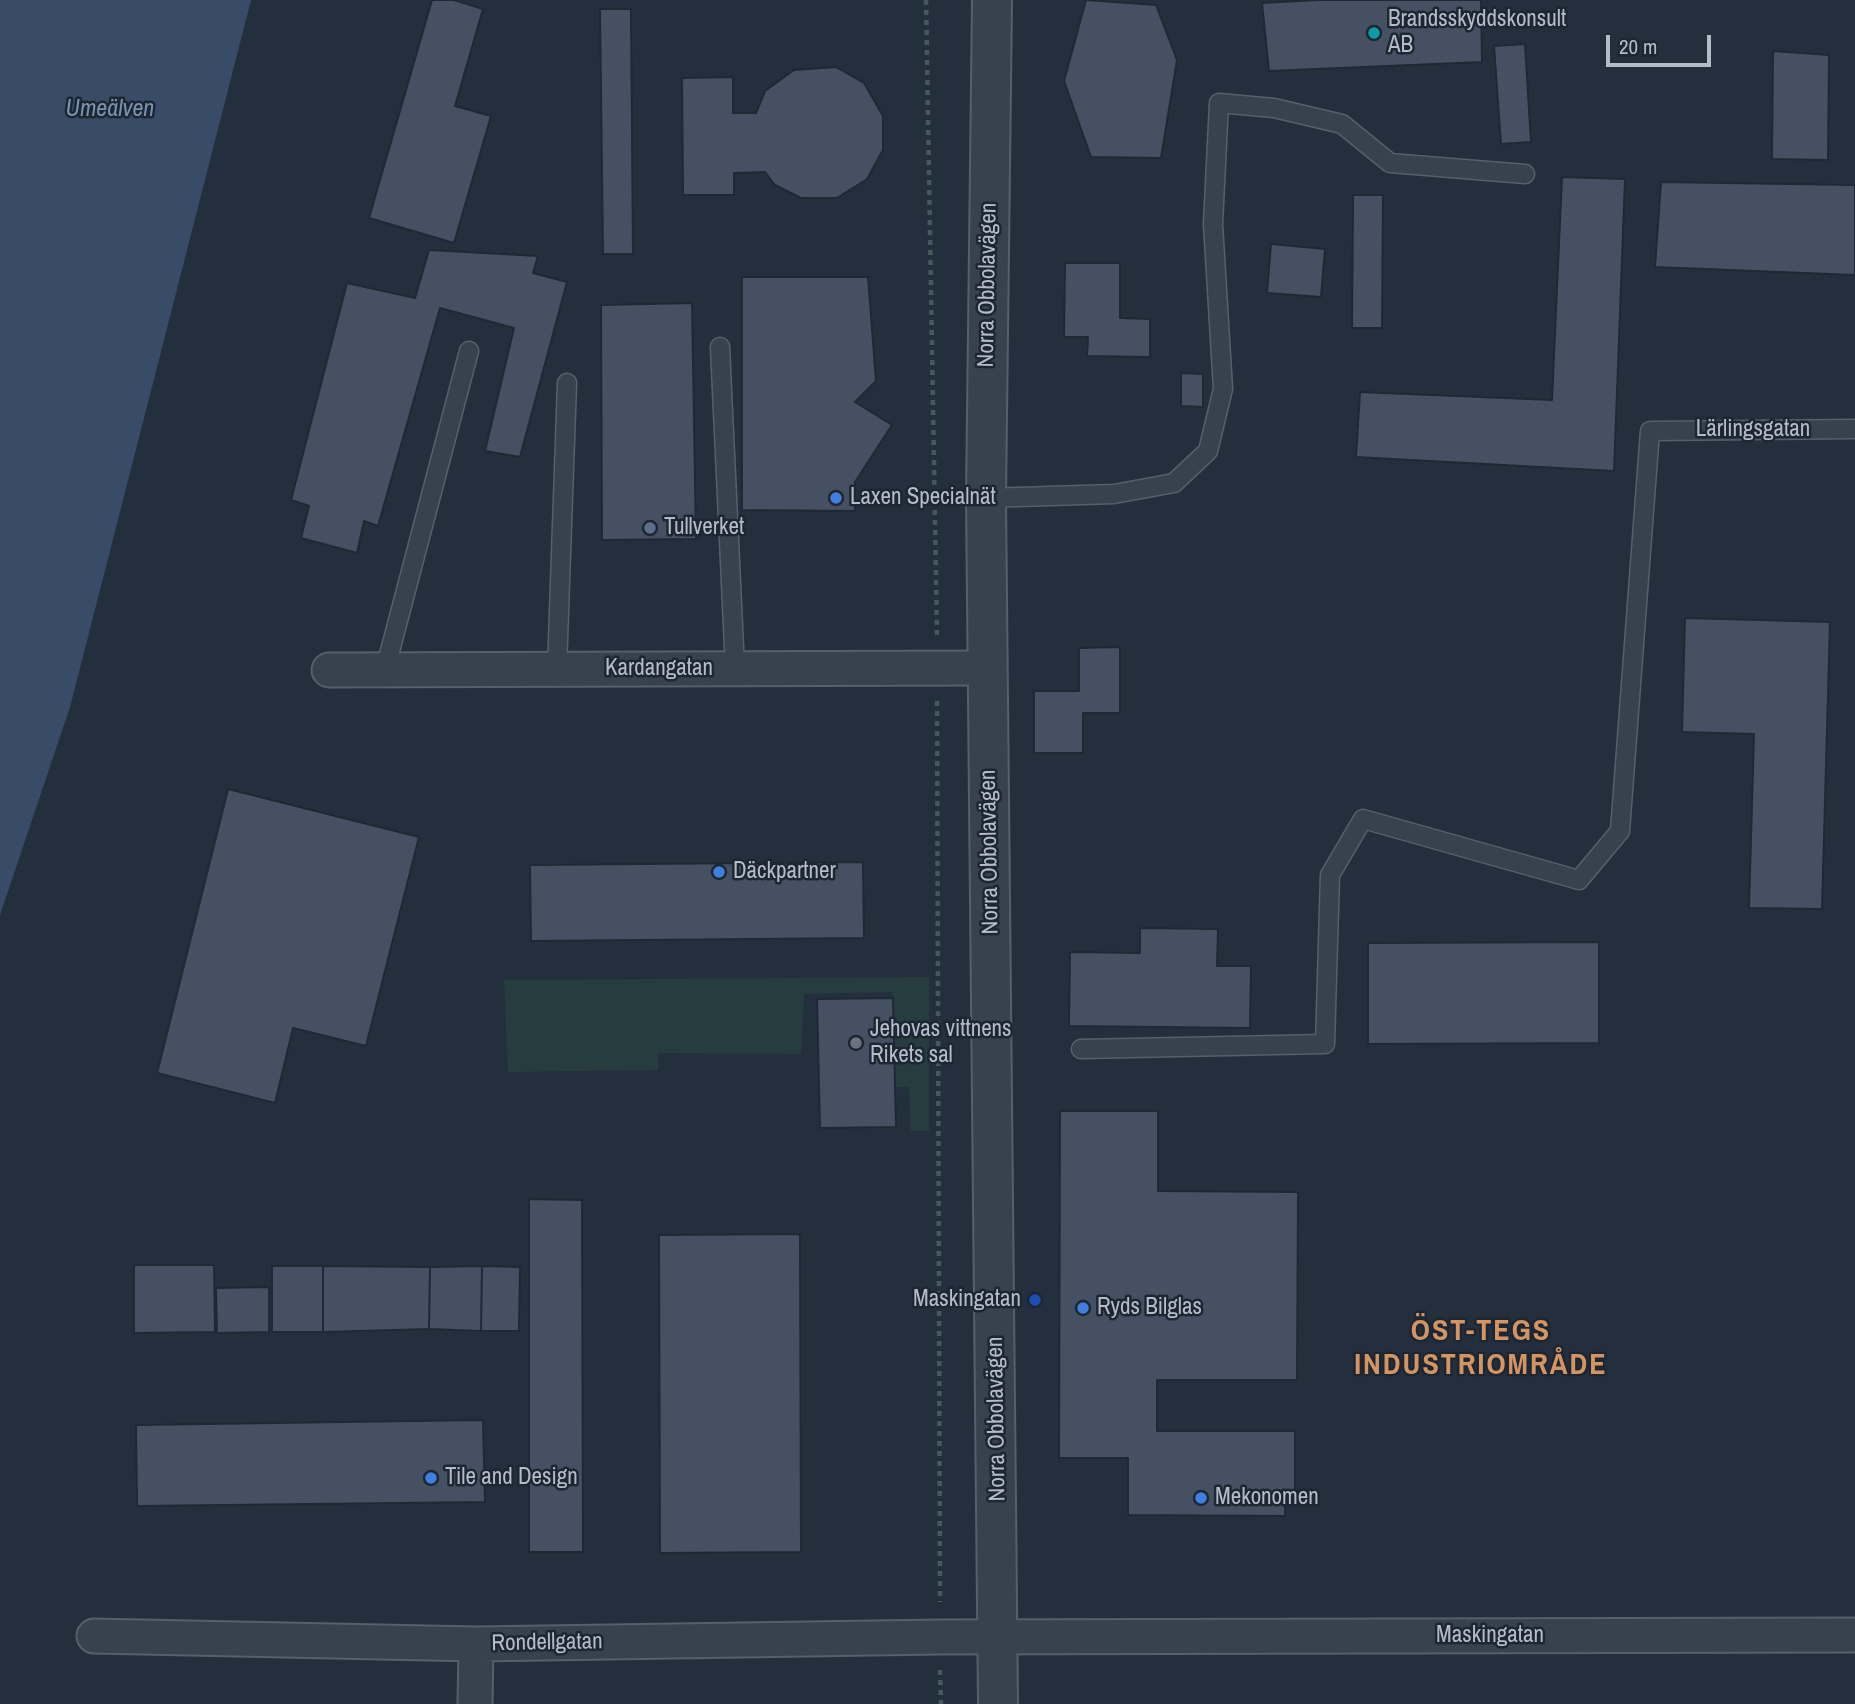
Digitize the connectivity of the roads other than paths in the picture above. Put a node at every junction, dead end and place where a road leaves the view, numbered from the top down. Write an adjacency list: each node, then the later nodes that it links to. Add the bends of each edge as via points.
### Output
1 (992, 0): 7 (street, Norra Obbolavägen)
2 (1525, 174): 7 (lane, via 1390,163 1342,124 1273,108 1219,103 1213,224 1223,389 1208,451 1174,483 1114,494)
3 (720, 347): 10 (lane)
4 (469, 351): 12 (lane)
5 (567, 383): 8 (lane)
6 (1855, 429): 13 (lane, Lärlingsgatan, via 1650,431 1620,831 1579,880 1363,819 1330,875 1325,1044)
7 (986, 498): 9 (street, Norra Obbolavägen)
8 (557, 668): 10 (street, Kardangatan); 12 (street, Kardangatan)
9 (988, 668): 10 (street, Kardangatan); 16 (street, Norra Obbolavägen)
10 (735, 669)
11 (329, 670): 12 (street, Kardangatan)
12 (385, 670)
13 (1080, 1049)
14 (1855, 1635): 16 (street, Maskingatan)
15 (94, 1636): 17 (street, Rondellgatan)
16 (999, 1637): 17 (street, Rondellgatan); 19 (street, Norra Obbolavägen)
17 (476, 1644): 18 (street)
18 (475, 1704)
19 (999, 1704)

